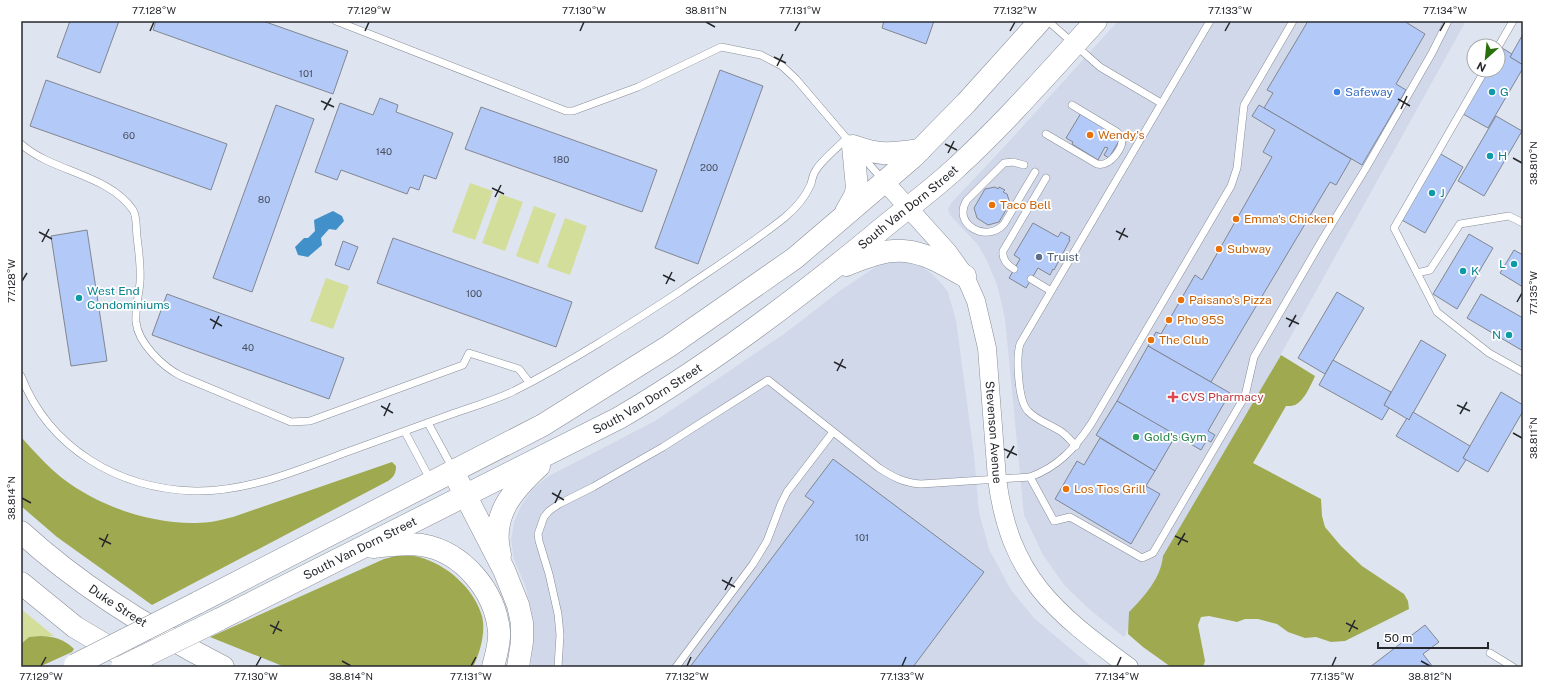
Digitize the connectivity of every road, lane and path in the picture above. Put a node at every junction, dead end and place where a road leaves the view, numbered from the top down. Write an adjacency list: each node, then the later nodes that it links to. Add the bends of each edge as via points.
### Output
1 (336, 21): 15 (lane, via 566,111 573,111 638,87 721,47 761,55 782,66 796,79)
2 (1040, 21): 17 (main road)
3 (1048, 21): 10 (lane)
4 (1096, 21): 10 (main road, South Van Dorn Street)
5 (1210, 21): 12 (lane)
6 (1293, 21): 37 (lane, via 1244,105 1237,168 1231,186)
7 (1448, 21): 40 (lane, via 1366,168 1254,357 1245,396 1153,553 1142,558 1070,517 1054,521)
8 (1513, 21): 9 (lane)
9 (1503, 38)
10 (1075, 45): 12 (lane, via 1100,67); 22 (main road, South Van Dorn Street, via 999,127 963,162)
11 (1480, 78): 27 (lane, via 1394,228)
12 (1161, 104): 30 (lane)
13 (1072, 105): 14 (lane, via 1122,137 1122,144 1111,161 1105,165 1098,164)
14 (1046, 134)
15 (850, 142): 17 (main road, via 878,154); 21 (lane); 23 (main road, via 857,188); 33 (lane, via 815,170 804,198 784,218 633,322)
16 (21, 144): 33 (lane, via 45,160 101,183 127,202 134,212 140,258 136,323 147,347 177,374 291,422 310,420 463,365 470,353 519,369)
17 (920, 150): 21 (main road)
18 (1024, 165): 19 (lane, via 1004,163 967,200 963,215 970,227 982,232 1000,229)
19 (1035, 172)
20 (1046, 178): 25 (lane, via 1003,251 1006,263)
21 (884, 181): 22 (street, Stevenson Avenue); 23 (main road)
22 (908, 208): 26 (main road, South Van Dorn Street); 28 (street, Stevenson Avenue, via 948,252)
23 (843, 217): 39 (main road, via 795,258 669,346 544,425)
24 (1523, 223): 27 (lane, via 1509,216 1460,224 1430,270)
25 (1014, 269)
26 (832, 270): 28 (main road, via 879,253 902,250 930,257); 38 (main road, South Van Dorn Street, via 746,335 655,397)
27 (1417, 273): 31 (lane, via 1436,312 1489,353)
28 (965, 276): 41 (street, Stevenson Avenue, via 980,312 987,348)
29 (1031, 279): 30 (lane)
30 (1051, 291): 37 (lane, via 1020,344 1018,370 1025,407 1063,432)
31 (1523, 372)
32 (21, 376): 35 (lane, via 42,414 79,453 119,476 168,488 219,490 267,480)
33 (530, 382): 34 (lane, via 500,397)
34 (428, 423): 35 (lane); 39 (lane)
35 (405, 432): 42 (lane)
36 (833, 432): 41 (lane, via 879,468 905,482 921,484); 58 (lane, via 768,380 663,447 549,511 540,526 538,541 550,574 558,614); 59 (lane, via 787,492 767,541 753,564)
37 (1076, 446): 40 (lane, via 1054,465)
38 (558, 449): 43 (main road, South Van Dorn Street); 47 (main road, via 520,483 506,503 498,533 498,549)
39 (454, 471): 42 (main road); 43 (main road)
40 (1030, 477): 41 (lane)
41 (996, 479): 60 (street, Stevenson Avenue, via 1008,533 1032,580 1069,621)
42 (431, 483): 44 (main road); 52 (main road, bridge)
43 (465, 495): 44 (main road, South Van Dorn Street); 47 (main road)
44 (443, 506): 46 (main road, South Van Dorn Street)
45 (21, 532): 55 (main road, Duke Street, via 63,568 115,605 189,650)
46 (358, 550): 53 (main road, South Van Dorn Street, bridge); 56 (main road, via 388,545 422,545 450,556 475,576 488,594 497,616 498,651)
47 (504, 570): 57 (main road, via 522,622)
48 (21, 583): 50 (main road)
49 (21, 594): 50 (main road)
50 (75, 627): 54 (main road)
51 (1490, 653): 61 (lane)
52 (73, 666)
53 (122, 667)
54 (142, 667)
55 (223, 667)
56 (493, 667)
57 (518, 667)
58 (558, 667)
59 (676, 667)
60 (1129, 667)
61 (1513, 667)

